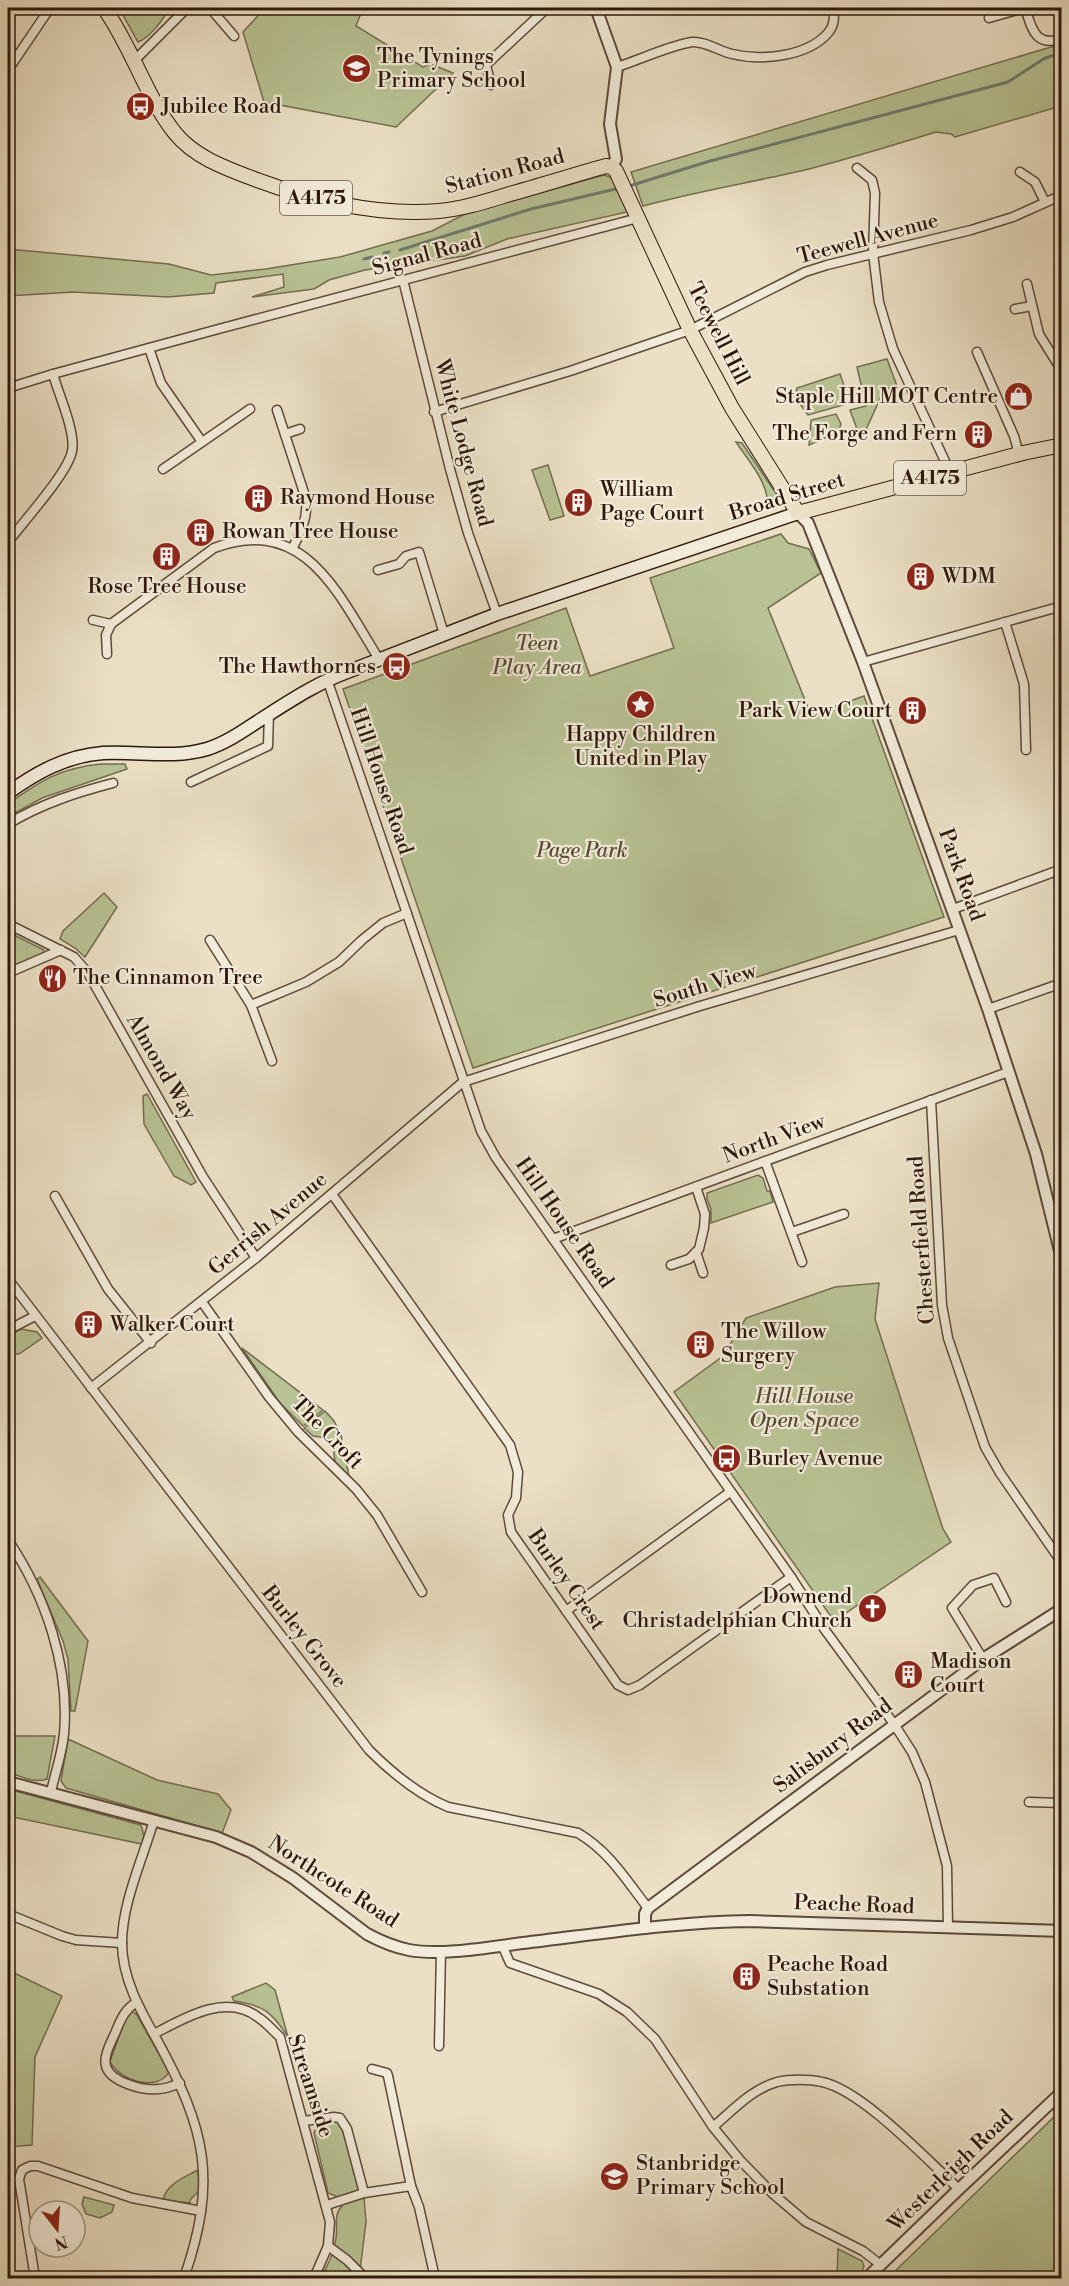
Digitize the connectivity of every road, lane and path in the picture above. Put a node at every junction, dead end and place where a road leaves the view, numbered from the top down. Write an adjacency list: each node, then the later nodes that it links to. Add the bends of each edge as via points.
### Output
1 (50, 8): 14 (street)
2 (104, 8): 12 (main road, Station Road / A4175)
3 (185, 8): 12 (street)
4 (210, 8): 10 (street)
5 (547, 8): 15 (street, via 486,65)
6 (596, 8): 13 (street)
7 (831, 8): 13 (street, via 834,12 830,31 798,51 750,57 696,42)
8 (1024, 8): 9 (street); 11 (street, via 1035,35 1049,42)
9 (988, 18)
10 (234, 36)
11 (1062, 39)
12 (135, 60): 17 (main road, Station Road / A4175, via 151,98 177,135 203,157 277,188 323,200 396,211 440,211 606,166)
13 (617, 67): 17 (street, via 610,124)
14 (8, 70)
15 (491, 85)
16 (857, 168): 22 (street, via 872,180 875,194)
17 (615, 172): 21 (main road, Teewell Hill)
18 (1020, 172): 20 (street, via 1035,183)
19 (1062, 195): 20 (street, Teewell Avenue)
20 (1046, 202): 22 (street, Teewell Avenue, via 971,230)
21 (635, 214): 23 (street, Signal Road); 27 (main road, Teewell Hill)
22 (873, 253): 27 (street, Teewell Avenue, via 805,272); 42 (street, via 879,302 893,349)
23 (403, 280): 28 (street, Signal Road); 35 (street, White Lodge Road)
24 (1027, 284): 25 (street)
25 (1032, 306): 26 (street); 30 (street, via 1039,334)
26 (1016, 309)
27 (690, 330): 35 (street, Teewell Avenue); 43 (main road, Teewell Hill, via 732,408)
28 (149, 348): 31 (street, Signal Road); 38 (street, via 161,383)
29 (977, 352): 40 (street)
30 (1062, 371)
31 (53, 374): 32 (street, Signal Road); 44 (street, via 73,450 66,468)
32 (8, 388)
33 (250, 409): 38 (street)
34 (277, 410): 37 (street)
35 (434, 412): 48 (street, White Lodge Road, via 468,533)
36 (300, 429): 37 (street)
37 (285, 434): 45 (street, via 308,512)
38 (202, 442): 41 (street)
39 (1062, 445): 40 (main road, Broad Street / A4175)
40 (1019, 454): 42 (main road, Broad Street / A4175)
41 (163, 469)
42 (950, 472): 43 (main road, Broad Street / A4175)
43 (798, 513): 48 (main road, Broad Street); 55 (street, Park Road, via 808,523)
44 (8, 542)
45 (292, 549): 51 (street, via 275,541 253,538 214,548); 54 (street, via 327,577)
46 (378, 570): 52 (street, via 419,552)
47 (1062, 606): 50 (street)
48 (497, 614): 52 (main road, Broad Street)
49 (93, 620): 51 (street)
50 (1005, 622): 55 (street); 58 (street, via 1024,684)
51 (111, 624): 53 (street, via 106,635)
52 (444, 634): 54 (main road, Broad Street)
53 (107, 654)
54 (379, 659): 56 (main road, Broad Street)
55 (862, 662): 64 (street, Park Road)
56 (327, 679): 57 (main road, Broad Street); 65 (street, Hill House Road)
57 (269, 714): 59 (street, via 268,746); 61 (main road, Broad Street, via 209,749 183,755 103,753 74,758 33,775)
58 (1026, 750)
59 (191, 782)
60 (113, 783): 62 (street, via 61,797)
61 (8, 793)
62 (8, 824)
63 (1062, 869): 64 (street)
64 (952, 909): 67 (street, Park Road)
65 (407, 913): 72 (street, via 383,923 339,962 306,982); 76 (street, Hill House Road)
66 (8, 924): 69 (street, Almond Way)
67 (959, 930): 73 (street, Park Road); 76 (street, South View, via 700,1006)
68 (210, 940): 72 (street)
69 (61, 950): 70 (street); 86 (street, Almond Way, via 74,957 88,974 203,1177)
70 (8, 973)
71 (1062, 983): 73 (street)
72 (250, 1005): 74 (street)
73 (988, 1009): 75 (street, Park Road)
74 (272, 1061)
75 (1008, 1072): 77 (street, North View); 87 (street, Park Road, via 1036,1154)
76 (463, 1082): 80 (street, Gerrish Avenue); 84 (street, Hill House Road, via 491,1149)
77 (931, 1100): 78 (street, North View); 99 (street, Chesterfield Road, via 942,1305 948,1338 985,1447)
78 (765, 1161): 79 (street, North View); 83 (street)
79 (696, 1187): 84 (street, North View); 85 (street, via 705,1221)
80 (332, 1194): 86 (street, Gerrish Avenue); 104 (street, Burley Crest, via 510,1445 518,1472 516,1498 508,1515 511,1532)
81 (55, 1196): 95 (street, via 108,1289)
82 (844, 1214): 83 (street)
83 (792, 1233): 88 (street)
84 (553, 1239): 97 (street, Hill House Road)
85 (696, 1252): 89 (street); 90 (street)
86 (256, 1258): 92 (street, Gerrish Avenue)
87 (1062, 1259)
88 (802, 1262)
89 (671, 1265)
90 (703, 1273)
91 (8, 1279): 93 (street, Burley Grove)
92 (202, 1302): 95 (street, Gerrish Avenue); 101 (street, The Croft, via 269,1397 377,1515)
93 (35, 1316): 94 (street); 96 (street, Burley Grove)
94 (8, 1330)
95 (151, 1343): 96 (street, Gerrish Avenue)
96 (91, 1388): 112 (street, Burley Grove, via 369,1750 390,1771 447,1807 578,1833 609,1856)
97 (730, 1492): 100 (street, Hill House Road); 104 (street)
98 (8, 1540): 108 (street, via 27,1568 53,1633 64,1692 64,1735)
99 (1062, 1563)
100 (791, 1577): 104 (street, Burley Crest, via 628,1690 618,1685); 106 (street, Hill House Road)
101 (422, 1592)
102 (1006, 1602): 105 (street, via 994,1578 973,1585 952,1608)
103 (1062, 1609): 105 (street, Salisbury Road)
104 (566, 1611)
105 (983, 1659): 106 (street, Salisbury Road)
106 (894, 1724): 112 (street, Salisbury Road); 115 (street, Hill House Road, via 925,1782 947,1866)
107 (8, 1782): 108 (street, Northcote Road)
108 (51, 1792): 111 (street, Northcote Road)
109 (1029, 1802): 110 (street)
110 (1062, 1803)
111 (154, 1820): 117 (street, via 126,1910); 119 (street, Northcote Road, via 216,1837 251,1852 380,1941 411,1950)
112 (648, 1908): 114 (street)
113 (8, 1914): 117 (street, via 76,1940)
114 (645, 1928): 115 (street, Peache Road, via 750,1921); 118 (street, Northcote Road)
115 (948, 1928): 116 (street, Peache Road)
116 (1062, 1931)
117 (122, 1943): 120 (street, via 128,1981)
118 (502, 1945): 119 (street, Northcote Road); 127 (street, via 510,1963 599,1994 627,2012 662,2048)
119 (441, 1951): 122 (street)
120 (137, 2002): 121 (street); 124 (street, via 124,2012 120,2021 106,2055 107,2070 124,2083 155,2090)
121 (153, 2034): 124 (street); 126 (street, Streamside, via 199,2011 215,2008 244,2010 258,2016 280,2037)
122 (439, 2046)
123 (372, 2069): 128 (street, via 388,2076)
124 (180, 2083): 132 (street, via 200,2138 204,2167)
125 (1062, 2092): 129 (street, Westerleigh Road)
126 (303, 2121): 130 (street, via 340,2118); 131 (street, Streamside)
127 (713, 2127): 129 (street, via 749,2097 777,2082 822,2082 855,2097); 134 (street, via 791,2211)
128 (411, 2186): 130 (street); 139 (street)
129 (958, 2189): 134 (street, Westerleigh Road)
130 (364, 2193): 131 (street)
131 (327, 2205): 133 (street, Streamside)
132 (201, 2211): 135 (street, via 132,2198 30,2166 22,2170 20,2179); 136 (street)
133 (328, 2246): 137 (street, Streamside); 138 (street)
134 (881, 2265): 140 (street, Westerleigh Road)
135 (35, 2278)
136 (184, 2278)
137 (314, 2278)
138 (365, 2278)
139 (435, 2278)
140 (867, 2278)

